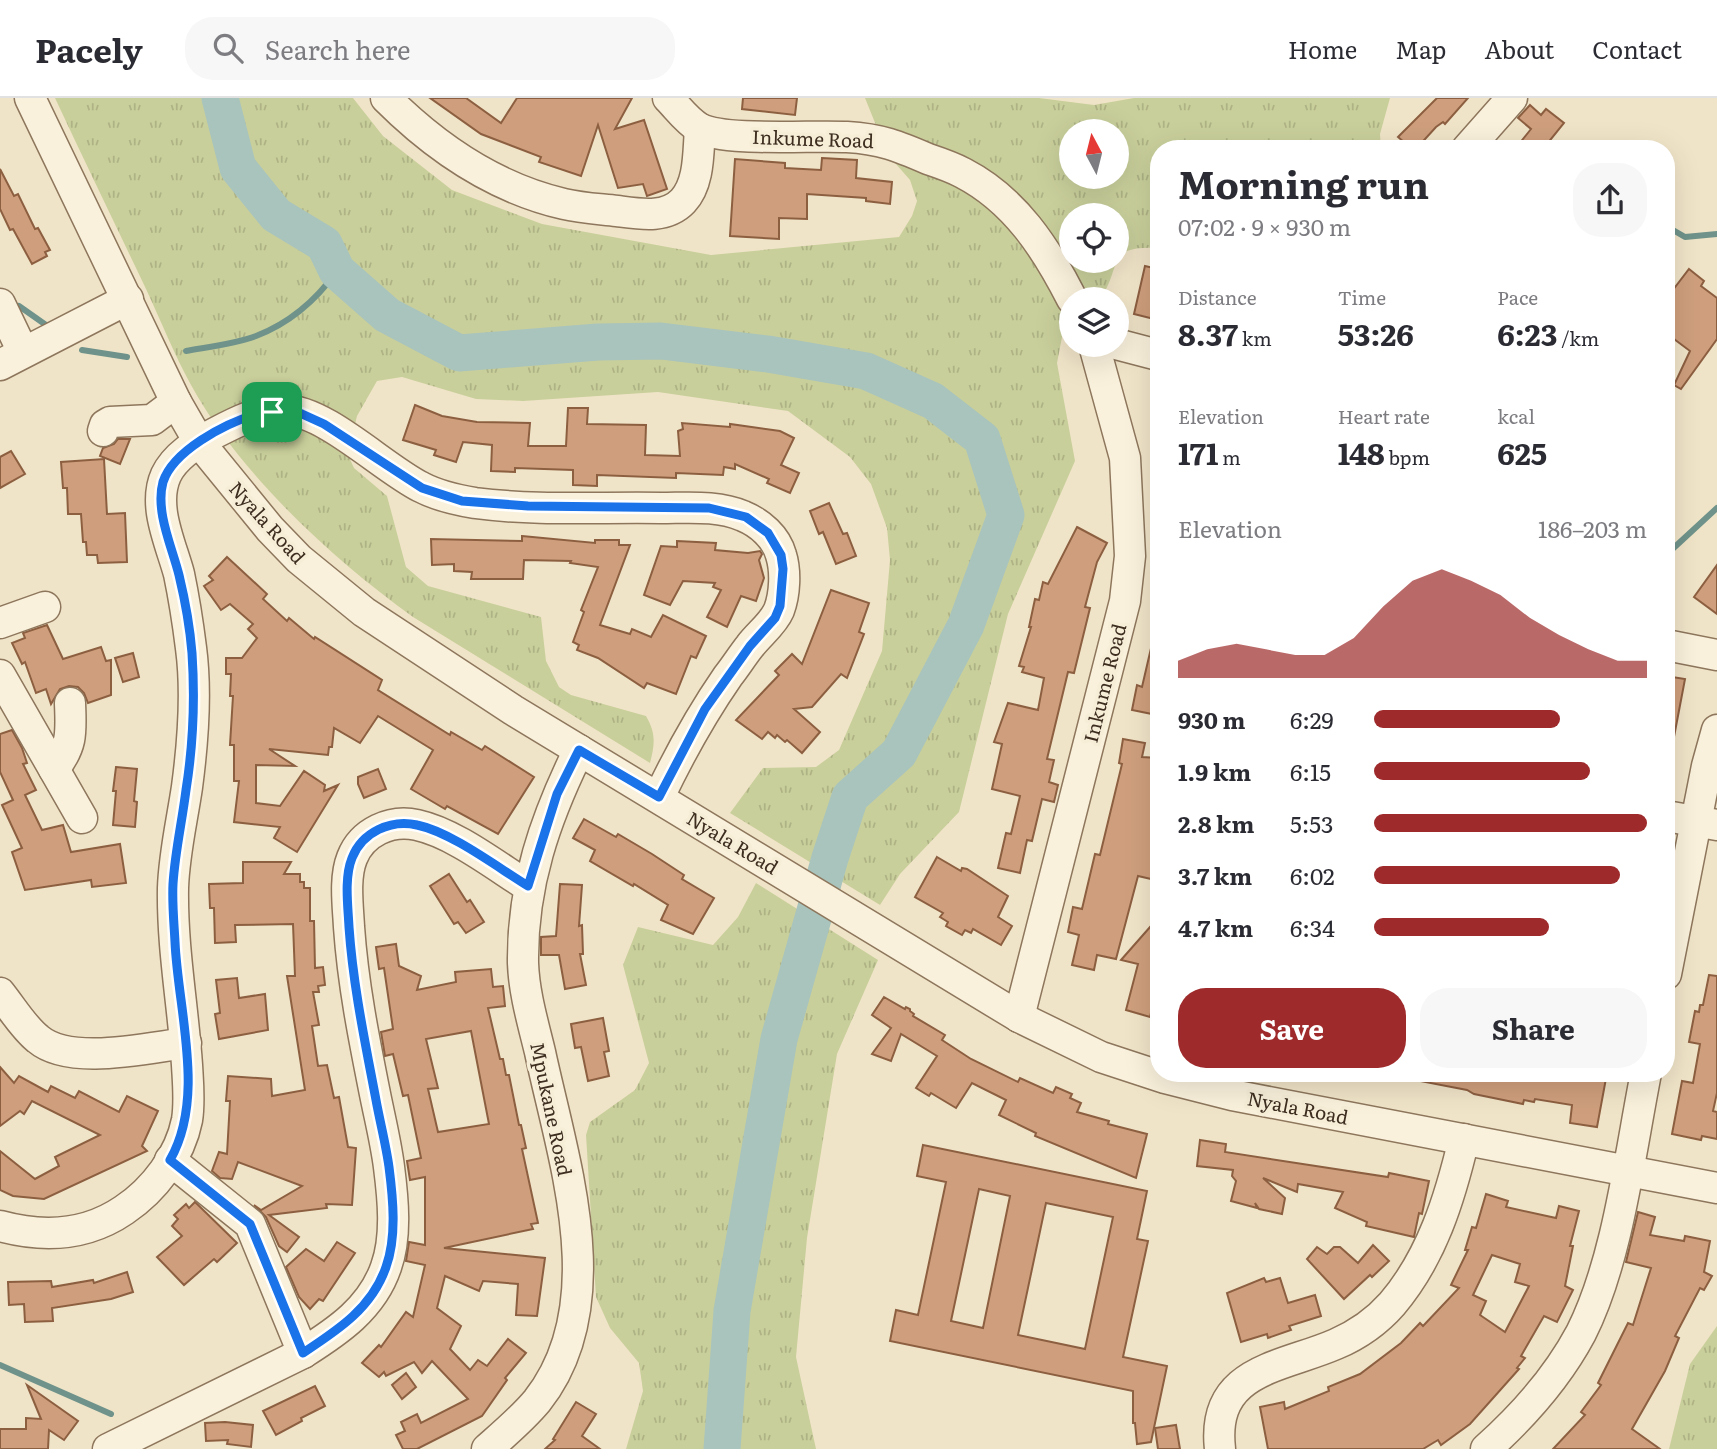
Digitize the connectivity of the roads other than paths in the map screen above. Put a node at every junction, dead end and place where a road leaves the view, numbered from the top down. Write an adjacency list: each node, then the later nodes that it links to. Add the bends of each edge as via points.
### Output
1 (30, 98): 8 (street, Nyala Road)
2 (386, 98): 5 (street, via 435,141 495,179 564,204 638,214 667,211 688,195)
3 (668, 98): 5 (street)
4 (1512, 98): 6 (street)
5 (700, 129): 7 (street, Inkume Road, via 720,134 885,141 963,173 1017,213 1039,240)
6 (1475, 140)
7 (1065, 287)
8 (128, 299): 13 (street); 14 (street, Nyala Road)
9 (0, 304): 13 (street)
10 (1129, 347): 11 (street)
11 (1150, 353)
12 (1097, 357): 33 (street, Inkume Road, via 1125,458 1129,518 1125,601)
13 (11, 358)
14 (176, 402): 15 (street, via 152,420 110,422); 16 (street, Nyala Road)
15 (103, 431)
16 (199, 442): 24 (street, Nyala Road, via 270,529 326,582 394,633); 26 (street, via 256,414 285,410 324,424 422,488 462,501 709,508 758,524 781,555 780,606 705,709); 34 (street, via 169,470 161,494 192,652 191,754 173,886)
17 (45, 607): 18 (street)
18 (0, 623)
19 (1675, 647): 20 (street)
20 (1717, 655)
21 (0, 676): 25 (street)
22 (70, 703): 25 (street, via 70,743)
23 (1717, 730): 29 (street)
24 (579, 750): 26 (street, Nyala Road); 30 (street, Mpukane Road, via 557,794)
25 (54, 769): 27 (street)
26 (659, 797): 33 (street, Nyala Road)
27 (82, 818)
28 (1675, 818): 29 (street)
29 (1706, 824): 31 (street)
30 (528, 886): 43 (street, via 455,841 417,825 403,823 372,832 352,857 348,908 352,966 389,1165 392,1239 377,1289 351,1320); 45 (street, Mpukane Road, via 523,965 578,1235 578,1287 569,1335 551,1379 537,1401)
31 (1675, 940)
32 (0, 993): 34 (street, via 38,1040 61,1051 95,1054)
33 (1018, 1017): 35 (street, Nyala Road, via 1101,1057)
34 (186, 1043): 39 (street, via 187,1120)
35 (1150, 1073)
36 (1181, 1082): 38 (street, Nyala Road)
37 (1644, 1082): 40 (street)
38 (1464, 1139): 40 (street, Nyala Road); 46 (street, via 1439,1224 1391,1305 1358,1333 1245,1379 1227,1401)
39 (170, 1160): 42 (street, via 136,1202 95,1225 50,1234); 43 (street, via 250,1224)
40 (1627, 1172): 41 (street, Nyala Road); 47 (street, via 1610,1251 1581,1332 1541,1394)
41 (1717, 1188)
42 (0, 1226)
43 (303, 1353): 44 (street)
44 (108, 1449)
45 (487, 1449)
46 (1220, 1449)
47 (1486, 1449)

